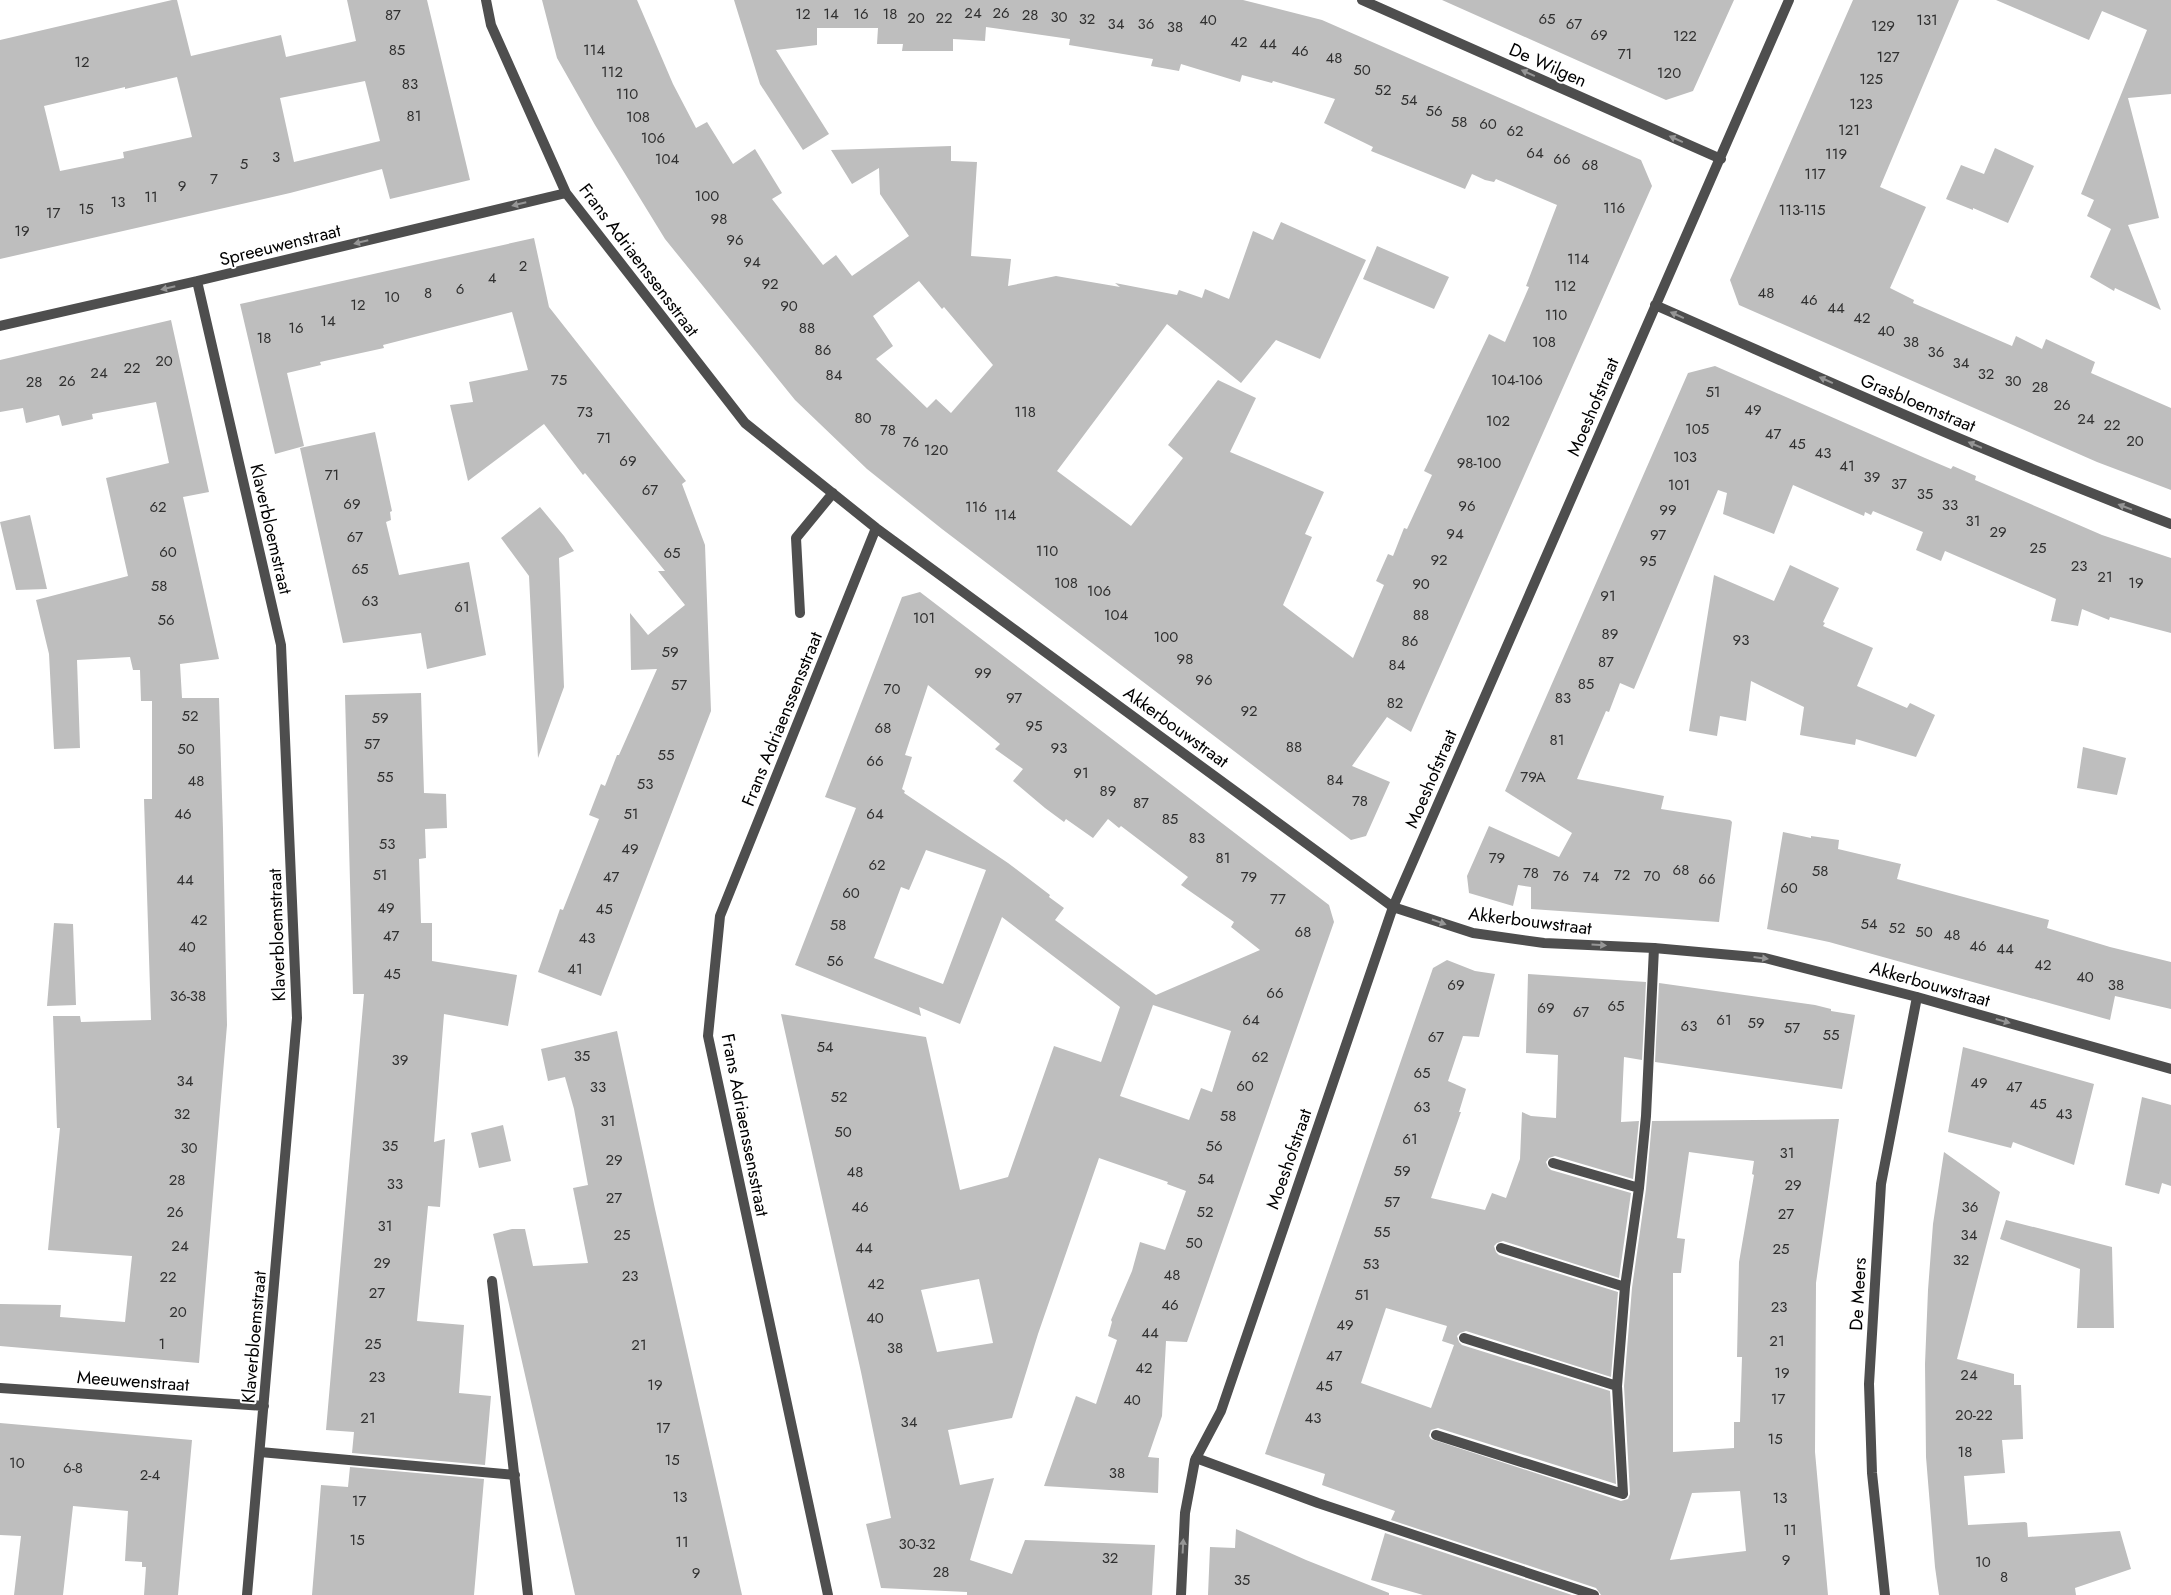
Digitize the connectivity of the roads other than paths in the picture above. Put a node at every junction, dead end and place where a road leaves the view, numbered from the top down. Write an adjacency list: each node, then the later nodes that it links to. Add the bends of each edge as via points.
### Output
1 (486, 0): 5 (street, Frans Adriaenssensstraat, via 491,24)
2 (1362, 0): 4 (street, De Wilgen, one-way to 2)
3 (1789, 0): 4 (street, Moeshofstraat)
4 (1721, 159): 7 (street, Moeshofstraat)
5 (566, 192): 6 (street, Spreeuwenstraat, one-way to 6); 9 (street, Frans Adriaenssensstraat, via 745,423)
6 (198, 281): 8 (street, Spreeuwenstraat, one-way to 8); 25 (street, Klaverbloemstraat, via 281,645 297,1018)
7 (1655, 305): 10 (street, Grasbloemstraat, one-way to 7, via 1926,424); 13 (street, Moeshofstraat)
8 (0, 326)
9 (833, 493): 11 (street, Frans Adriaenssensstraat); 12 (street, Frans Adriaenssensstraat, via 796,538)
10 (2171, 524)
11 (876, 528): 13 (street, Akkerbouwstraat); 32 (street, Frans Adriaenssensstraat, via 720,916 708,1036)
12 (800, 613)
13 (1393, 906): 14 (street, Akkerbouwstraat, one-way to 14, via 1473,934 1544,942); 28 (street, Moeshofstraat, via 1221,1411)
14 (1654, 948): 15 (street, Akkerbouwstraat, one-way to 15, via 1765,958); 18 (street)
15 (1917, 997): 16 (street, Akkerbouwstraat, one-way to 16); 35 (street, De Meers, via 1881,1184 1870,1365 1872,1473)
16 (2171, 1069)
17 (1553, 1163): 18 (street)
18 (1639, 1188): 21 (street)
19 (1501, 1248): 21 (street)
20 (492, 1281): 29 (street)
21 (1625, 1287): 23 (street)
22 (1464, 1338): 23 (street)
23 (1617, 1386): 26 (street, via 1623,1494)
24 (0, 1388): 25 (street, Meeuwenstraat)
25 (264, 1406): 27 (street, Klaverbloemstraat)
26 (1436, 1435)
27 (260, 1452): 29 (street); 30 (street, Klaverbloemstraat)
28 (1196, 1458): 33 (street, Moeshofstraat, one-way to 28, via 1185,1513); 34 (street, via 1318,1503)
29 (515, 1475): 31 (street)
30 (247, 1595)
31 (528, 1595)
32 (828, 1595)
33 (1181, 1595)
34 (1594, 1595)
35 (1885, 1595)

